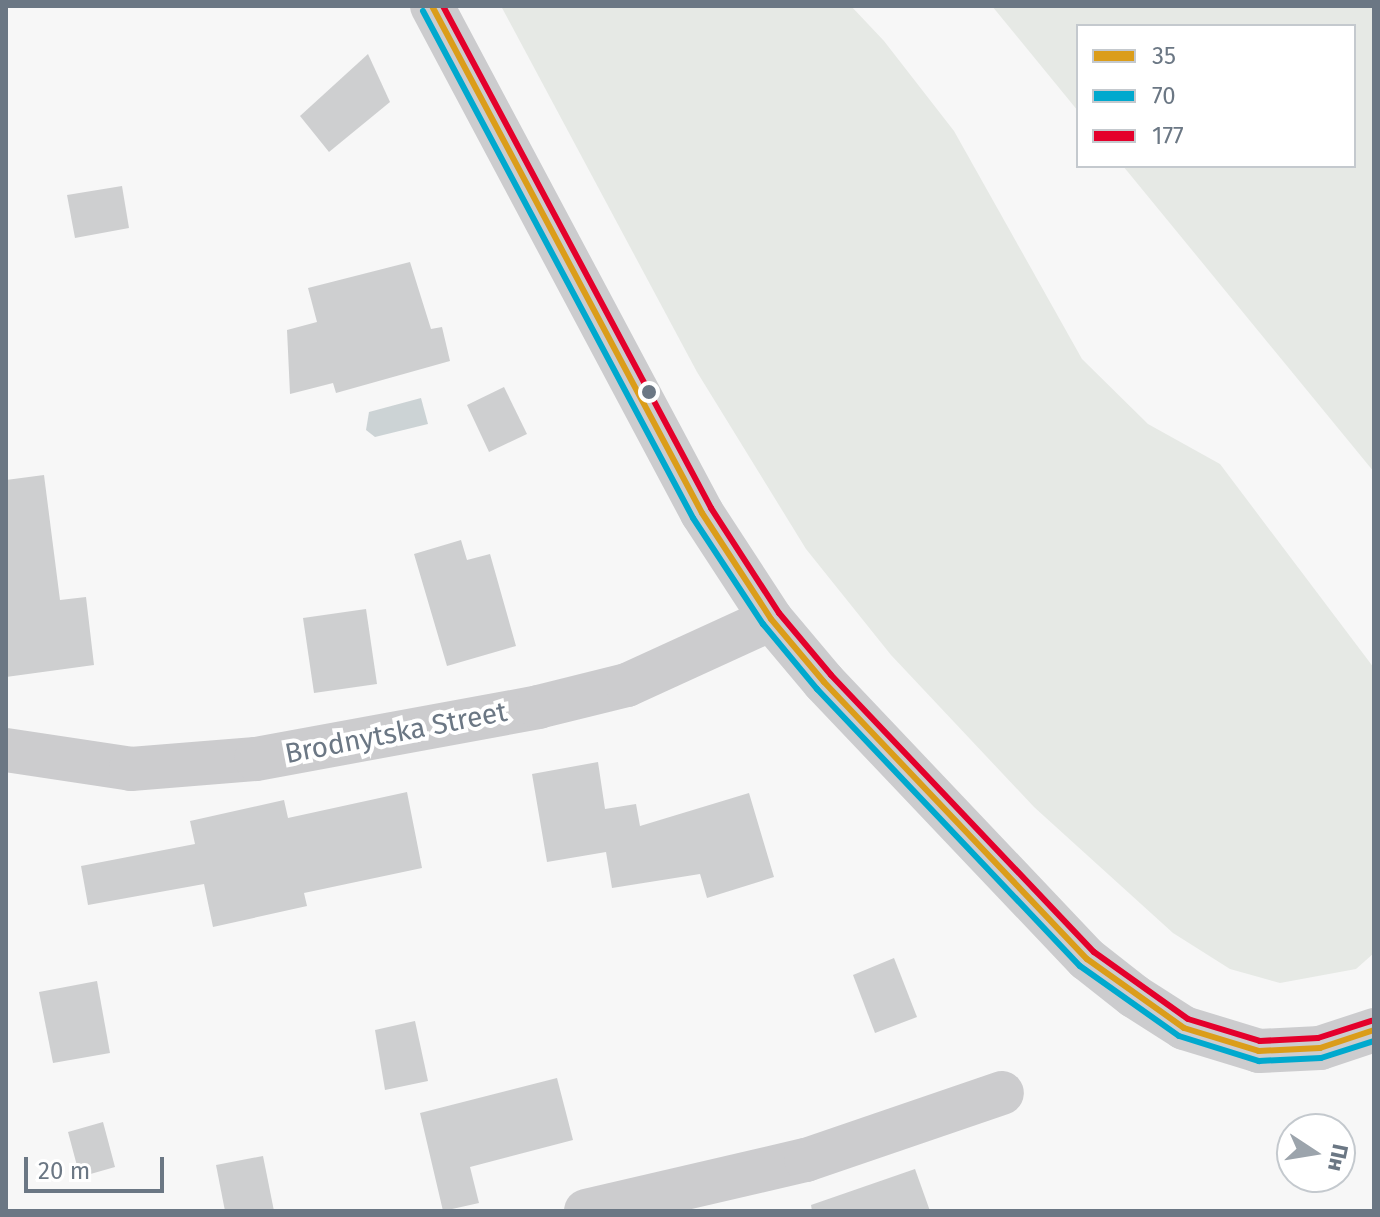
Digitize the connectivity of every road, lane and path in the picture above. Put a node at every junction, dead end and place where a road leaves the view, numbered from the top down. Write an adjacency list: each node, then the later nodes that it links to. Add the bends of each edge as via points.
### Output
1 (432, 6): 2 (street, via 639,400 702,513)
2 (771, 619): 3 (street, Brodnytska Street, via 627,685 256,759 131,769); 4 (street, via 984,854 1087,959 1134,996 1184,1028 1259,1051 1320,1048)
3 (6, 750)
4 (1374, 1030)
5 (1002, 1093): 6 (street, via 806,1160)
6 (586, 1211)

